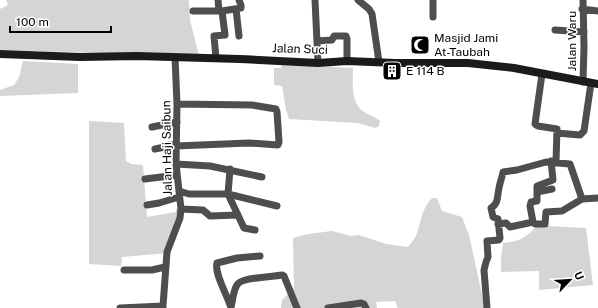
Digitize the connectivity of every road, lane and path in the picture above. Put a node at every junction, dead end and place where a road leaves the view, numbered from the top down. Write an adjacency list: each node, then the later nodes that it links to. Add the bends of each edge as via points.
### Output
1 (218, 0): 10 (street)
2 (239, 0): 7 (street, via 241,8)
3 (315, 0): 16 (street)
4 (358, 0): 21 (street, via 372,14)
5 (433, 0): 12 (street)
6 (583, 0): 8 (street, Jalan Waru)
7 (236, 9): 10 (street); 15 (street)
8 (582, 9): 11 (street); 14 (street, Jalan Waru)
9 (193, 11): 10 (street)
10 (220, 11): 19 (street, via 225,35 214,36)
11 (598, 11)
12 (433, 17)
13 (555, 30): 14 (street)
14 (584, 32): 24 (street, Jalan Waru)
15 (239, 36)
16 (317, 41): 20 (street, via 332,40 334,36 346,36); 22 (street)
17 (0, 54): 18 (street, Jalan Suci)
18 (175, 57): 19 (street, Jalan Suci); 25 (street, Jalan Haji Saibun)
19 (216, 58): 22 (street, Jalan Suci)
20 (347, 61): 21 (street, Jalan Suci); 22 (street, Jalan Suci)
21 (379, 62): 23 (street, Jalan Suci, via 468,63)
22 (318, 63)
23 (542, 74): 24 (street, Jalan Suci); 28 (street, via 535,124 557,128)
24 (591, 83): 28 (street, Jalan Waru, via 584,131 580,135)
25 (178, 104): 26 (street, Jalan Haji Saibun); 29 (street, via 272,107 277,112 279,142 278,145)
26 (177, 122): 27 (street); 29 (street, Jalan Haji Saibun)
27 (152, 127)
28 (557, 134): 31 (street)
29 (176, 145): 30 (street); 32 (street, Jalan Haji Saibun)
30 (155, 149)
31 (553, 162): 38 (street, via 553,180 537,186); 42 (street, via 571,165); 48 (street, via 503,172 496,206 491,208 492,217 498,219)
32 (176, 164): 33 (street); 34 (street, Jalan Haji Saibun)
33 (230, 169): 35 (street); 40 (street)
34 (177, 175): 36 (street); 39 (street, Jalan Haji Saibun)
35 (262, 177)
36 (145, 180)
37 (552, 189): 38 (street)
38 (537, 192): 47 (street, via 537,201 531,202 530,206)
39 (179, 194): 40 (street); 43 (street, via 160,203); 45 (street, Jalan Haji Saibun)
40 (228, 194): 44 (street); 46 (street)
41 (598, 198): 42 (street)
42 (582, 199): 47 (street, via 562,211 546,212 545,224)
43 (148, 205)
44 (277, 206)
45 (181, 209): 46 (street, via 203,210 210,216); 51 (street, Jalan Haji Saibun, via 167,252)
46 (238, 215): 49 (street, via 244,228)
47 (533, 222): 48 (street, via 510,227 506,223)
48 (498, 224): 59 (street, via 500,239 487,241 488,257 484,270)
49 (255, 230)
50 (260, 256): 54 (street, via 216,263)
51 (165, 267): 52 (street, via 152,270); 53 (street, Jalan Haji Saibun)
52 (124, 270)
53 (163, 307): 55 (street)
54 (231, 307): 56 (street, via 236,287 240,282 282,275)
55 (120, 308)
56 (297, 308)
57 (328, 308): 58 (street, via 362,303)
58 (366, 308)
59 (486, 308)

